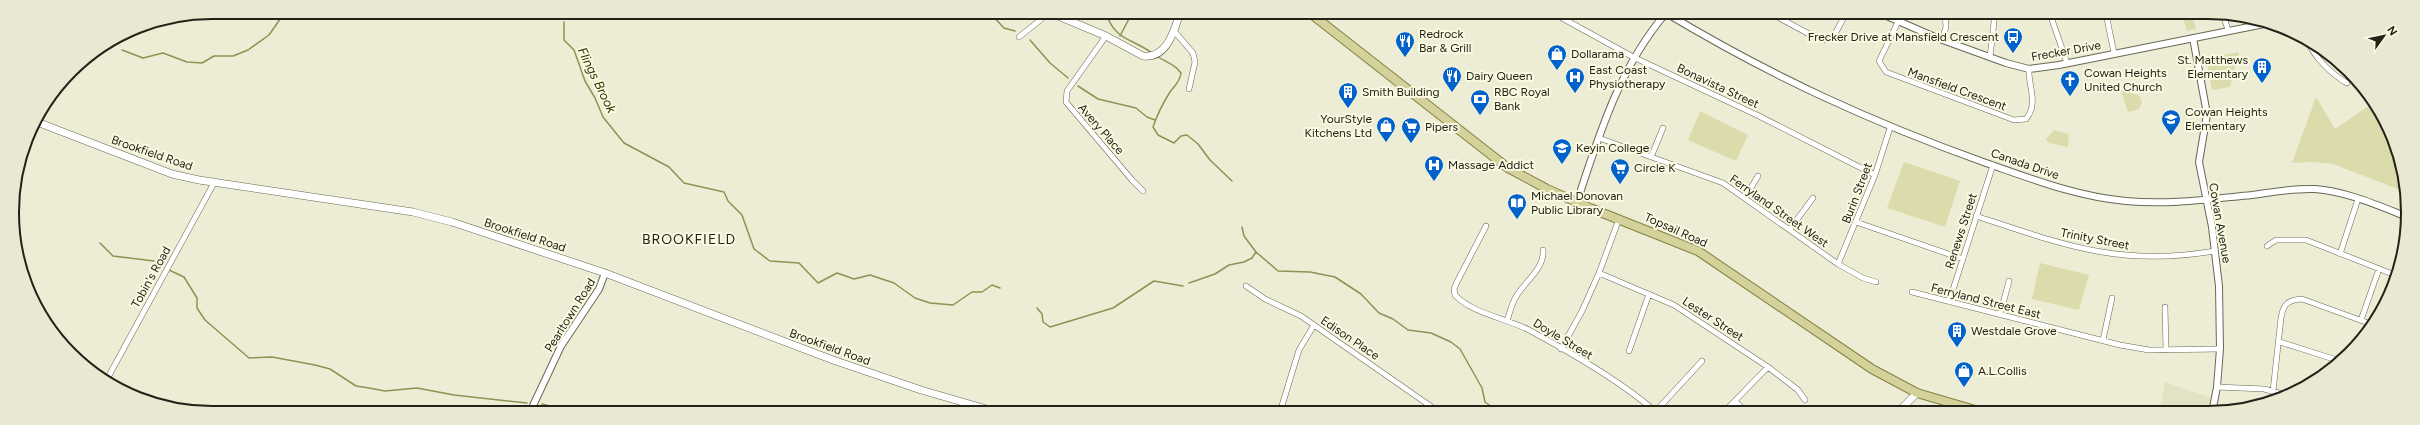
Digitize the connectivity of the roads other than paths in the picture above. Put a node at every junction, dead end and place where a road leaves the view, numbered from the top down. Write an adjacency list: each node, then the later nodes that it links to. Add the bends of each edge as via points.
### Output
1 (1042, 19): 21 (street)
2 (1065, 19): 20 (main road)
3 (1178, 19): 19 (main road)
4 (1318, 19): 46 (main road, Topsail Road, via 1494,158 1547,189)
5 (1564, 19): 26 (street, Bonavista Street)
6 (1661, 19): 26 (street)
7 (1677, 19): 34 (street, Canada Drive, via 1791,83)
8 (1781, 19): 9 (street, via 1813,36 1827,40 1835,34)
9 (1843, 19)
10 (1892, 19): 16 (street, Frecker Drive)
11 (1945, 19): 23 (street)
12 (1994, 19): 27 (street)
13 (2052, 19): 28 (street)
14 (2107, 19): 25 (street)
15 (2225, 20): 18 (street)
16 (1898, 22): 23 (street, Frecker Drive); 29 (street, Mansfield Crescent, via 1879,61 1886,72 2014,120 2026,119 2031,113 2033,103)
17 (2255, 25): 18 (street, Frecker Drive)
18 (2228, 30): 22 (street, Frecker Drive)
19 (1174, 31): 20 (main road, via 1161,52 1149,57); 31 (street, via 1194,57)
20 (1106, 36): 41 (street, Avery Place, via 1067,91 1066,102)
21 (1019, 37)
22 (2193, 38): 25 (street, Frecker Drive); 45 (street, Cowan Avenue, via 2207,114 2199,162)
23 (1942, 40): 27 (street, Frecker Drive)
24 (2315, 52): 30 (street, via 2338,79)
25 (2114, 53): 28 (street, Frecker Drive)
26 (1633, 57): 35 (street, via 1611,104); 38 (street, Bonavista Street, via 1759,116)
27 (1990, 57): 29 (street, Frecker Drive)
28 (2067, 63): 29 (street, Frecker Drive)
29 (2029, 69)
30 (2347, 83)
31 (1190, 89)
32 (41, 124): 40 (main road, Brookfield Road, via 172,174)
33 (1663, 128): 36 (street)
34 (1890, 128): 37 (street, Canada Drive); 38 (street, Burin Street)
35 (1599, 138): 36 (street, Ferryland Street West); 46 (street)
36 (1652, 157): 42 (street, Ferryland Street West, via 1723,183)
37 (1993, 165): 45 (street, Canada Drive, via 2100,198 2156,203); 48 (street, Renews Street)
38 (1875, 175): 50 (street, Burin Street)
39 (1758, 176): 42 (street)
40 (214, 183): 60 (main road, Brookfield Road, via 413,212 452,222); 85 (street, Tobin's Road)
41 (1143, 191)
42 (1745, 198): 52 (street, Ferryland Street West)
43 (1813, 198): 52 (street)
44 (2358, 199): 45 (street, Canada Drive, via 2317,190 2293,189); 47 (street, Canada Drive); 56 (street)
45 (2206, 200): 55 (street, Cowan Avenue)
46 (1577, 202): 49 (main road, Topsail Road)
47 (2401, 215)
48 (1976, 216): 55 (street, Trinity Street, via 2046,240 2098,252 2136,257); 57 (street, Renews Street)
49 (1619, 219): 61 (street); 88 (main road, Topsail Road, via 1698,251 1872,369)
50 (1856, 222): 57 (street); 58 (street, Burin Street)
51 (1486, 226): 73 (street, Doyle Street, via 1454,288 1454,295 1466,304)
52 (1790, 229): 58 (street, Ferryland Street West)
53 (2267, 246): 56 (street, via 2276,240 2306,240)
54 (1543, 250): 73 (street, via 1544,257 1517,295)
55 (2215, 251): 78 (street, Cowan Avenue, via 2219,286)
56 (2340, 254): 59 (street)
57 (1963, 259): 69 (street, Renews Street)
58 (1838, 264): 64 (street, Ferryland Street West)
59 (2379, 269): 62 (street); 72 (street)
60 (605, 273): 92 (street, Pearltown Road, via 599,290 562,346); 93 (main road, Brookfield Road, via 812,353)
61 (1599, 273): 67 (street, Lester Street); 79 (street)
62 (2391, 274)
63 (2009, 281): 71 (street)
64 (1876, 282)
65 (1246, 286): 75 (street, Edison Place)
66 (1912, 292): 69 (street, Ferryland Street East)
67 (1649, 294): 81 (street); 84 (street, Lester Street, via 1674,305)
68 (2112, 298): 76 (street)
69 (1949, 302): 71 (street, Ferryland Street East)
70 (2165, 307): 80 (street)
71 (2000, 315): 76 (street, Ferryland Street East)
72 (2361, 320): 74 (street); 77 (street, via 2302,298 2291,300 2282,308)
73 (1507, 321): 79 (street, Doyle Street, via 1527,329)
74 (2366, 322)
75 (1314, 325): 94 (street, via 1300,350); 95 (street, Edison Place)
76 (2103, 340): 80 (street, Ferryland Street East, via 2149,350)
77 (2280, 342): 82 (street); 87 (street)
78 (2220, 348): 80 (street, Ferryland Street East); 86 (street, Cowan Avenue)
79 (1561, 349): 96 (street, Doyle Street, via 1635,394)
80 (2166, 350)
81 (1629, 351)
82 (2334, 359)
83 (1702, 361): 97 (street)
84 (1768, 367): 90 (street, Lester Street, via 1798,390); 91 (street)
85 (109, 376)
86 (2217, 387): 87 (street); 102 (street, Cowan Avenue)
87 (2273, 391): 89 (street)
88 (1917, 393): 100 (main road); 101 (main road, Topsail Road)
89 (2278, 393)
90 (1805, 400)
91 (1735, 401): 98 (street); 99 (street)
92 (533, 406)
93 (976, 406)
94 (1282, 406)
95 (1430, 406)
96 (1649, 406)
97 (1661, 406)
98 (1730, 406)
99 (1740, 406)
100 (1904, 406)
101 (1961, 406)
102 (2213, 406)

